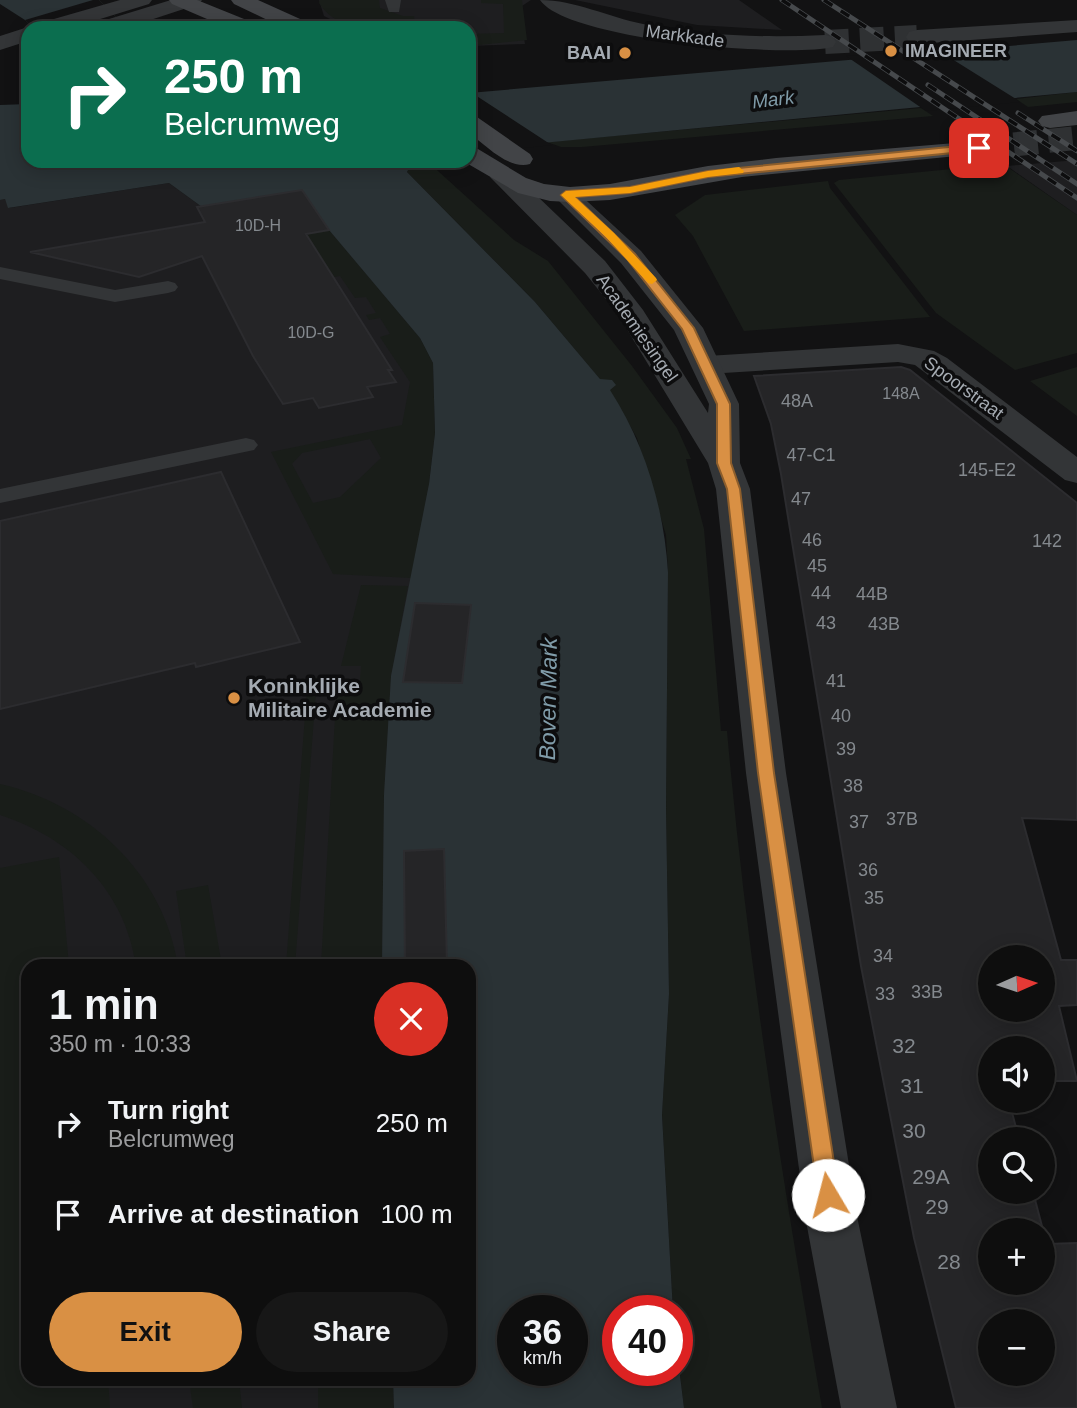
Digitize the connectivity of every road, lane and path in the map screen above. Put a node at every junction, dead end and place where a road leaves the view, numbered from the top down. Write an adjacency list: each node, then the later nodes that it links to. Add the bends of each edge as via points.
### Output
1 (142, 0): 5 (street)
2 (241, 0): 7 (main road)
3 (550, 0): 11 (street, Markkade, via 587,17 672,37 747,44)
4 (186, 1): 5 (street); 6 (main road)
5 (112, 20)
6 (230, 21)
7 (286, 21)
8 (1077, 26): 10 (street)
9 (21, 36): 12 (street)
10 (917, 37)
11 (825, 42)
12 (0, 43)
13 (21, 53): 14 (street)
14 (0, 60)
15 (1077, 118): 16 (main road)
16 (1050, 121)
17 (476, 131): 21 (main road, Academiesingel)
18 (954, 131): 22 (main road, via 604,172)
19 (979, 148): 22 (main road, via 708,174 630,190)
20 (476, 157): 21 (main road, Academiesingel)
21 (506, 169): 22 (main road, Academiesingel, via 532,189); 27 (street, Academiesingel, via 629,310)
22 (556, 186): 25 (street, Academiesingel, via 624,249 659,289 688,328)
23 (0, 273): 24 (lane, via 115,296)
24 (168, 286)
25 (707, 365): 27 (street, Academiesingel, via 724,404); 28 (street, Spoorstraat, via 886,353 923,357)
26 (246, 445): 29 (lane)
27 (724, 463): 30 (street, Academiesingel, via 733,489 766,773 830,1208)
28 (1077, 473)
29 (0, 496)
30 (869, 1408)

